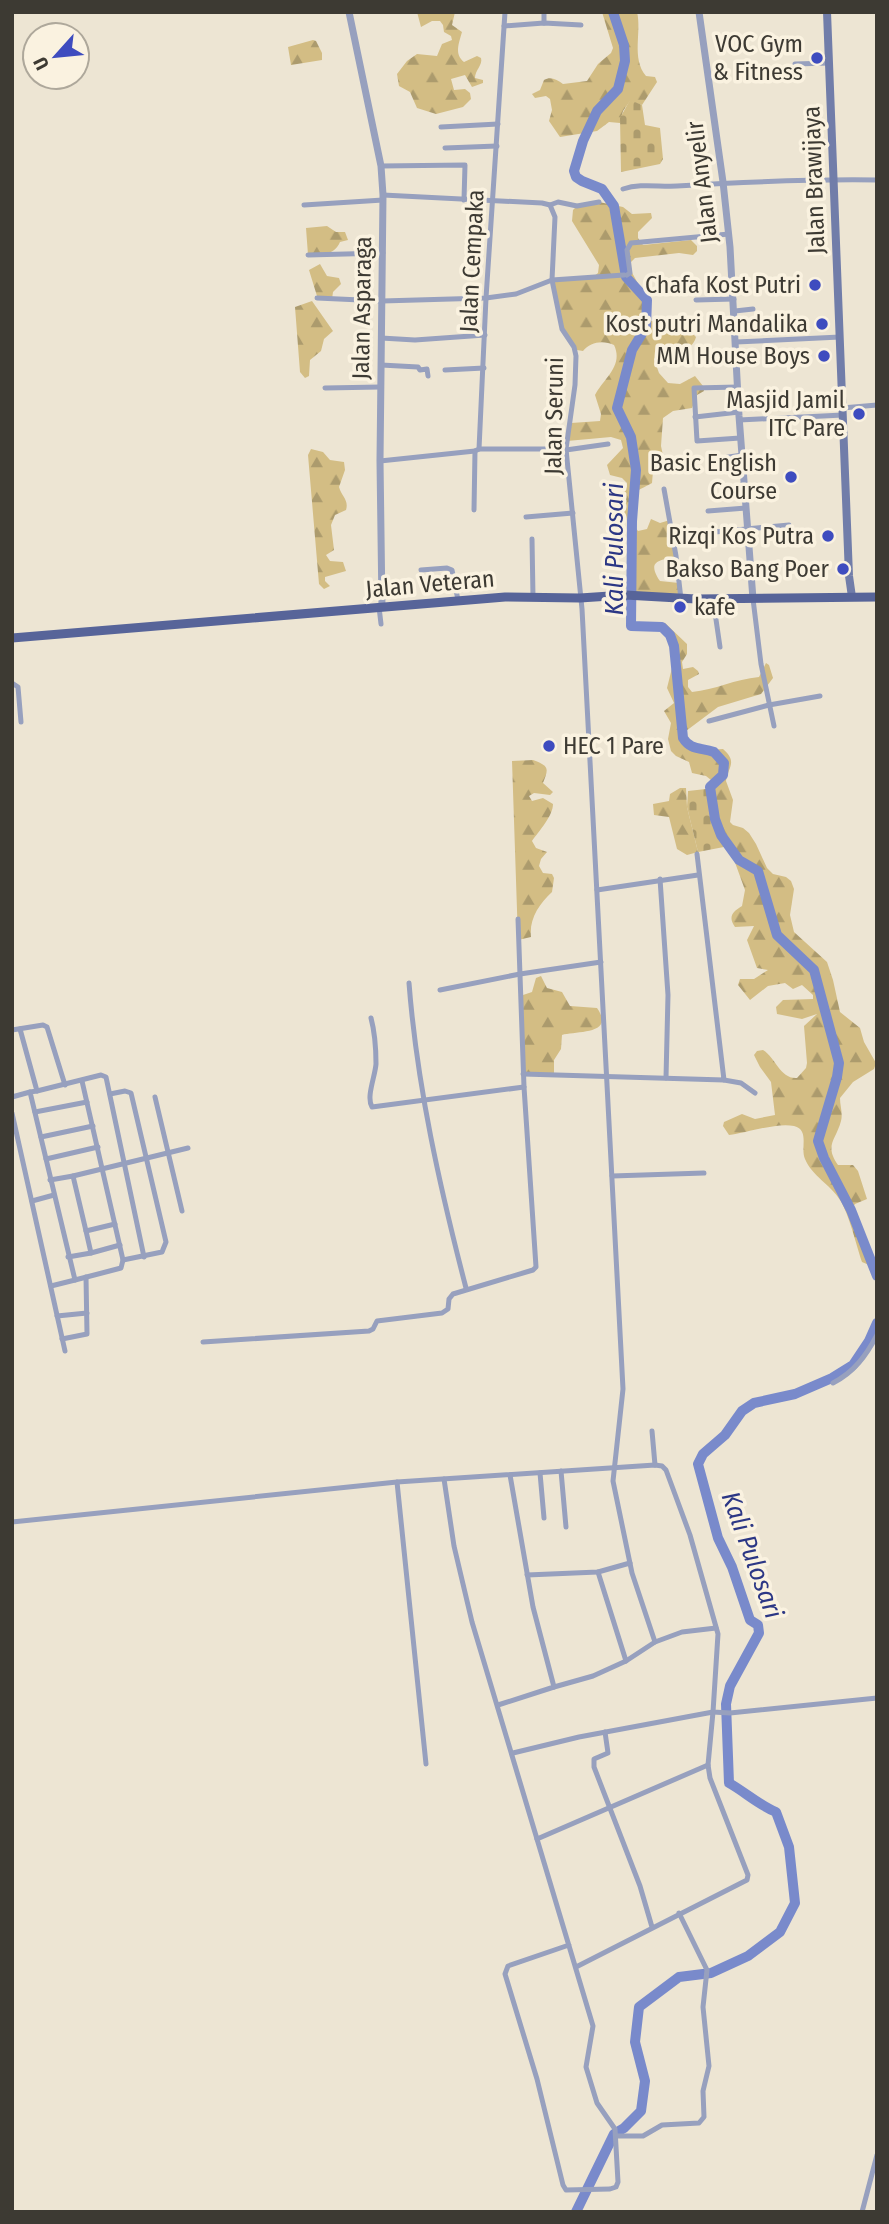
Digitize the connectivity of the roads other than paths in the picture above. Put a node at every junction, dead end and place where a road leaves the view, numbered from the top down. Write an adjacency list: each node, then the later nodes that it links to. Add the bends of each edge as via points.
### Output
1 (349, 12): 15 (street, Jalan Asparaga)
2 (505, 12): 8 (street, Jalan Cempaka)
3 (544, 12): 6 (street)
4 (699, 12): 18 (street, Jalan Anyelir)
5 (827, 12): 9 (main road, Jalan Brawijaya)
6 (544, 23): 7 (street); 8 (street)
7 (580, 25)
8 (504, 26): 11 (street, Jalan Cempaka)
9 (829, 63): 10 (street); 16 (main road, Jalan Brawijaya)
10 (795, 64)
11 (498, 124): 12 (street); 13 (street, Jalan Cempaka)
12 (441, 127)
13 (497, 146): 14 (street); 22 (street, Jalan Cempaka)
14 (445, 148)
15 (381, 166): 20 (street, Jalan Asparaga); 21 (street, via 465,164)
16 (834, 179): 17 (street); 18 (street); 38 (main road, Jalan Brawijaya)
17 (877, 180)
18 (723, 182): 19 (street, via 641,185); 26 (street, Jalan Anyelir)
19 (623, 190)
20 (383, 197): 21 (street); 24 (street); 27 (street, Jalan Asparaga)
21 (464, 200): 22 (street)
22 (493, 201): 25 (street); 31 (street, Jalan Cempaka)
23 (599, 202): 25 (street)
24 (304, 205)
25 (550, 205): 29 (street, Jalan Seruni, via 555,217)
26 (729, 234): 29 (street, via 631,243 627,250 630,273); 32 (street, Jalan Anyelir)
27 (383, 253): 28 (street); 34 (street, Jalan Asparaga)
28 (308, 255)
29 (552, 280): 31 (street, via 516,294); 54 (street, Jalan Seruni, via 562,329 576,356)
30 (317, 298): 34 (street)
31 (486, 298): 34 (street); 37 (street, Jalan Cempaka)
32 (734, 299): 33 (street); 36 (street, Jalan Anyelir)
33 (696, 300)
34 (382, 301): 39 (street, Jalan Asparaga)
35 (753, 309): 36 (street)
36 (735, 310): 40 (street, Jalan Anyelir)
37 (485, 335): 39 (street); 42 (street, Jalan Cempaka)
38 (840, 337): 40 (street); 49 (main road, Jalan Brawijaya)
39 (381, 338): 41 (street, Jalan Asparaga)
40 (736, 342): 46 (street, Jalan Anyelir)
41 (381, 365): 44 (street, via 427,369); 45 (street, Jalan Asparaga)
42 (484, 368): 43 (street); 55 (street, Jalan Cempaka)
43 (445, 370)
44 (429, 376)
45 (380, 387): 47 (street); 58 (street, Jalan Asparaga)
46 (738, 387): 50 (street, via 694,388); 51 (street, Jalan Anyelir)
47 (325, 388)
48 (877, 405): 49 (street)
49 (842, 411): 51 (street); 71 (main road, Jalan Brawijaya)
50 (695, 416): 51 (street); 52 (street, via 697,441)
51 (739, 416): 52 (street, Jalan Anyelir)
52 (740, 438): 56 (street, Jalan Anyelir)
53 (608, 444): 54 (street)
54 (566, 449): 55 (street); 63 (street, Jalan Seruni)
55 (477, 450): 58 (street); 61 (street, Jalan Cempaka)
56 (742, 455): 57 (street); 60 (street, Jalan Anyelir)
57 (716, 458)
58 (380, 461): 78 (street, Jalan Asparaga)
59 (664, 489): 74 (street)
60 (746, 508): 62 (street); 66 (street, Jalan Anyelir)
61 (474, 510)
62 (708, 511)
63 (573, 513): 64 (street); 73 (street, Jalan Seruni)
64 (526, 517)
65 (789, 525): 66 (street)
66 (747, 529): 67 (street); 76 (street, Jalan Anyelir)
67 (715, 532)
68 (532, 539): 70 (street)
69 (421, 570): 77 (street, via 452,570)
70 (533, 597): 73 (main road, Jalan Veteran); 77 (main road, Jalan Veteran)
71 (852, 597): 72 (main road, Jalan Veteran); 76 (main road, Jalan Veteran)
72 (877, 597)
73 (580, 598): 74 (main road, Jalan Veteran); 91 (street, Jalan Seruni)
74 (681, 599): 75 (main road, Jalan Veteran)
75 (713, 599): 76 (main road, Jalan Veteran); 81 (street)
76 (753, 599): 84 (street)
77 (458, 600): 78 (main road, Jalan Veteran)
78 (381, 607): 79 (street); 80 (main road, Jalan Veteran)
79 (381, 624)
80 (12, 638)
81 (720, 647)
82 (12, 684): 86 (street, via 18,687)
83 (820, 696): 84 (street)
84 (769, 705): 85 (street); 87 (street)
85 (709, 721)
86 (21, 722)
87 (774, 726)
88 (697, 854): 89 (street)
89 (698, 875): 90 (street); 104 (street)
90 (660, 879): 91 (street); 102 (street, via 668,995)
91 (597, 890): 93 (street, Jalan Seruni)
92 (518, 919): 94 (street)
93 (601, 962): 94 (street); 101 (street, Jalan Seruni)
94 (520, 974): 96 (street); 100 (street)
95 (409, 983): 112 (street)
96 (440, 990)
97 (371, 1018): 112 (street, via 376,1063 370,1106)
98 (20, 1029): 99 (street); 105 (street, via 47,1027); 107 (street)
99 (12, 1030)
100 (523, 1074): 101 (street); 106 (street)
101 (607, 1076): 102 (street); 127 (street, Jalan Seruni)
102 (666, 1078): 104 (street)
103 (82, 1080): 105 (street); 109 (street, via 105,1075); 113 (street)
104 (724, 1080): 108 (street, via 741,1083)
105 (65, 1085): 107 (street)
106 (524, 1087): 112 (street); 142 (street, via 536,1267)
107 (34, 1092): 110 (street); 114 (street)
108 (755, 1093)
109 (110, 1094): 121 (street, via 131,1093); 123 (street)
110 (12, 1097)
111 (155, 1097): 120 (street)
112 (425, 1101): 142 (street, via 440,1187)
113 (87, 1102): 114 (street); 116 (street)
114 (35, 1112): 117 (street)
115 (12, 1113): 130 (street)
116 (93, 1126): 117 (street); 118 (street)
117 (41, 1137): 122 (street)
118 (98, 1147): 122 (street); 124 (street)
119 (188, 1148): 120 (street)
120 (169, 1153): 121 (street); 131 (street)
121 (146, 1158): 123 (street); 137 (street, via 166,1242 162,1252)
122 (46, 1159): 128 (street)
123 (125, 1163): 124 (street); 137 (street)
124 (104, 1168): 126 (street); 132 (street)
125 (704, 1174): 127 (street)
126 (73, 1175): 128 (street); 133 (street)
127 (612, 1176): 152 (street, Jalan Seruni, via 623,1389)
128 (50, 1180): 129 (street)
129 (54, 1195): 130 (street); 136 (street)
130 (32, 1201): 141 (street)
131 (182, 1211)
132 (115, 1224): 133 (street); 134 (street)
133 (86, 1231): 135 (street)
134 (120, 1245): 135 (street); 138 (street)
135 (91, 1252): 136 (street)
136 (68, 1257): 140 (street)
137 (144, 1257): 138 (street)
138 (123, 1260): 139 (street, via 121,1268)
139 (86, 1277): 140 (street); 143 (street)
140 (75, 1280): 141 (street)
141 (51, 1286): 144 (street)
142 (466, 1288): 147 (street, via 450,1296 446,1311 377,1321 369,1331)
143 (87, 1313): 144 (street); 146 (street, via 87,1334)
144 (57, 1316): 146 (street)
145 (877, 1335): 149 (street, via 851,1373)
146 (62, 1339): 148 (street)
147 (202, 1342)
148 (65, 1351)
149 (833, 1383)
150 (652, 1431): 151 (street)
151 (655, 1465): 152 (street); 164 (street, via 662,1466 669,1477)
152 (613, 1468): 153 (street); 161 (street, Jalan Seruni)
153 (561, 1471): 154 (street); 160 (street)
154 (540, 1473): 155 (street); 158 (street)
155 (510, 1475): 156 (street); 163 (street)
156 (444, 1479): 157 (street); 169 (street, via 472,1622)
157 (397, 1482): 159 (street); 173 (street)
158 (544, 1517)
159 (12, 1522)
160 (566, 1527)
161 (630, 1563): 162 (street); 165 (street, Jalan Seruni)
162 (598, 1572): 163 (street); 166 (street)
163 (527, 1575): 167 (street)
164 (716, 1628): 165 (street, via 682,1632); 170 (street)
165 (655, 1642): 166 (street)
166 (626, 1661): 167 (street)
167 (554, 1687): 169 (street)
168 (877, 1698): 170 (street)
169 (498, 1705): 172 (street)
170 (713, 1712): 171 (street); 174 (street)
171 (605, 1732): 172 (street); 175 (street, via 608,1753 593,1762)
172 (513, 1753): 176 (street)
173 (426, 1764)
174 (708, 1765): 175 (street); 177 (street, via 748,1877)
175 (609, 1807): 176 (street); 178 (street)
176 (537, 1839): 179 (street)
177 (679, 1913): 178 (street); 181 (street, via 707,1974 703,2007 709,2066 703,2091 704,2117 699,2123 662,2125 643,2136)
178 (652, 1927): 180 (street)
179 (569, 1945): 180 (street); 181 (street, via 508,1966 505,1973 566,2190 616,2187)
180 (576, 1966): 181 (street, via 593,2026 586,2067 597,2103)
181 (616, 2134)
182 (877, 2155): 183 (street)
183 (862, 2212)

